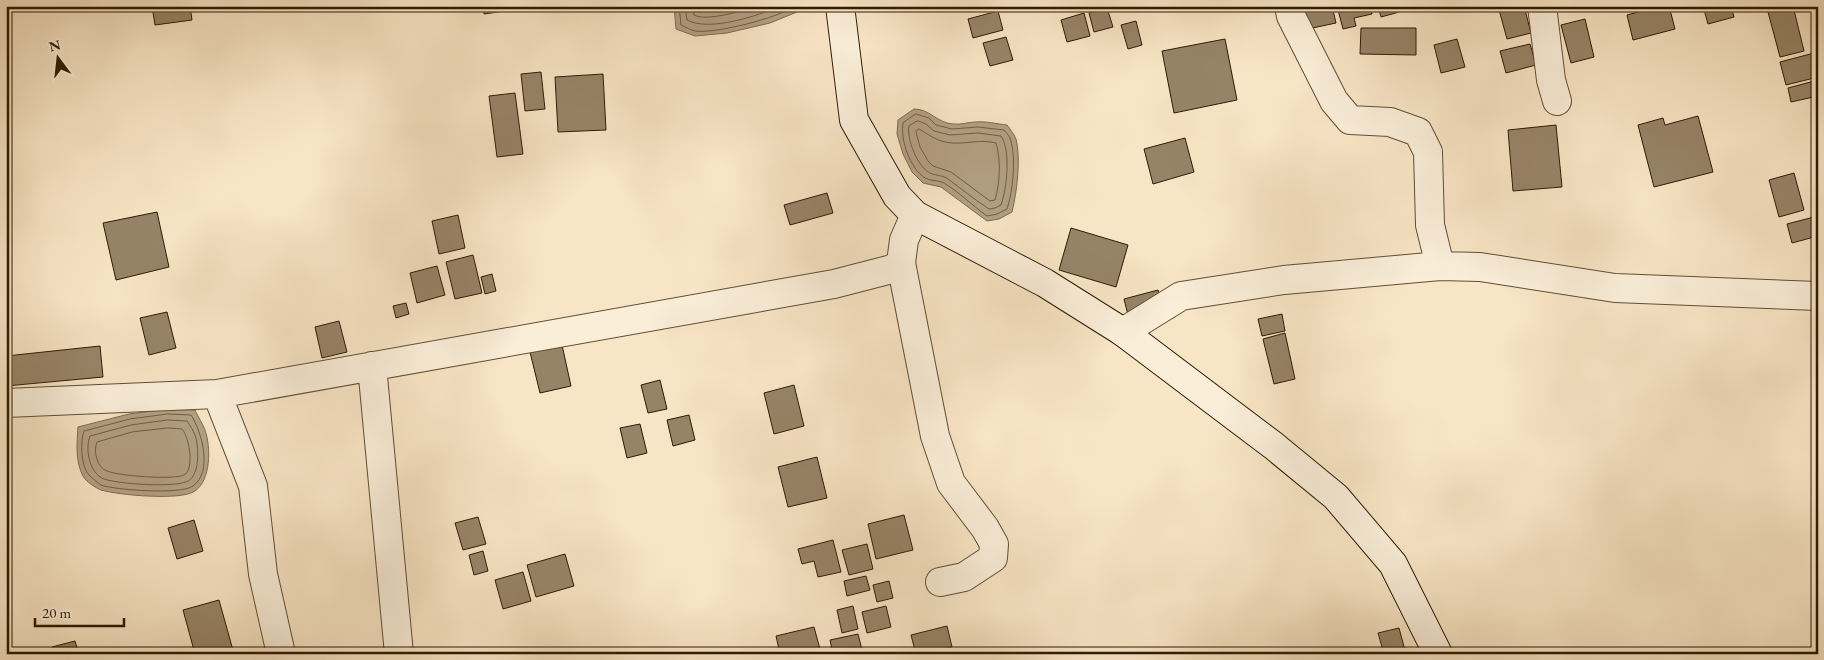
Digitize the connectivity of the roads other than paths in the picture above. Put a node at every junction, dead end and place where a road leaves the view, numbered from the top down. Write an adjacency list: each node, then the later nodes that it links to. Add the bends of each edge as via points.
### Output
1 (840, 6): 5 (street, via 854,120 897,196)
2 (1289, 6): 7 (street, via 1334,101 1350,120 1390,122 1418,132 1428,152 1430,225)
3 (1542, 6): 4 (street, via 1551,80)
4 (1557, 101)
5 (915, 215): 6 (street, via 904,240); 9 (street, via 1044,283)
6 (901, 263): 10 (street, via 892,269 834,284); 13 (street, via 935,436 950,483 994,544 993,558 964,577)
7 (1440, 266): 8 (street, via 1480,267 1615,288); 9 (street, via 1284,280 1180,296)
8 (1818, 296)
9 (1123, 332): 16 (street, via 1336,497 1393,564)
10 (372, 366): 11 (street); 15 (street)
11 (217, 394): 12 (street); 14 (street, via 252,486 263,574)
12 (6, 403)
13 (940, 582)
14 (280, 654)
15 (399, 654)
16 (1438, 654)

